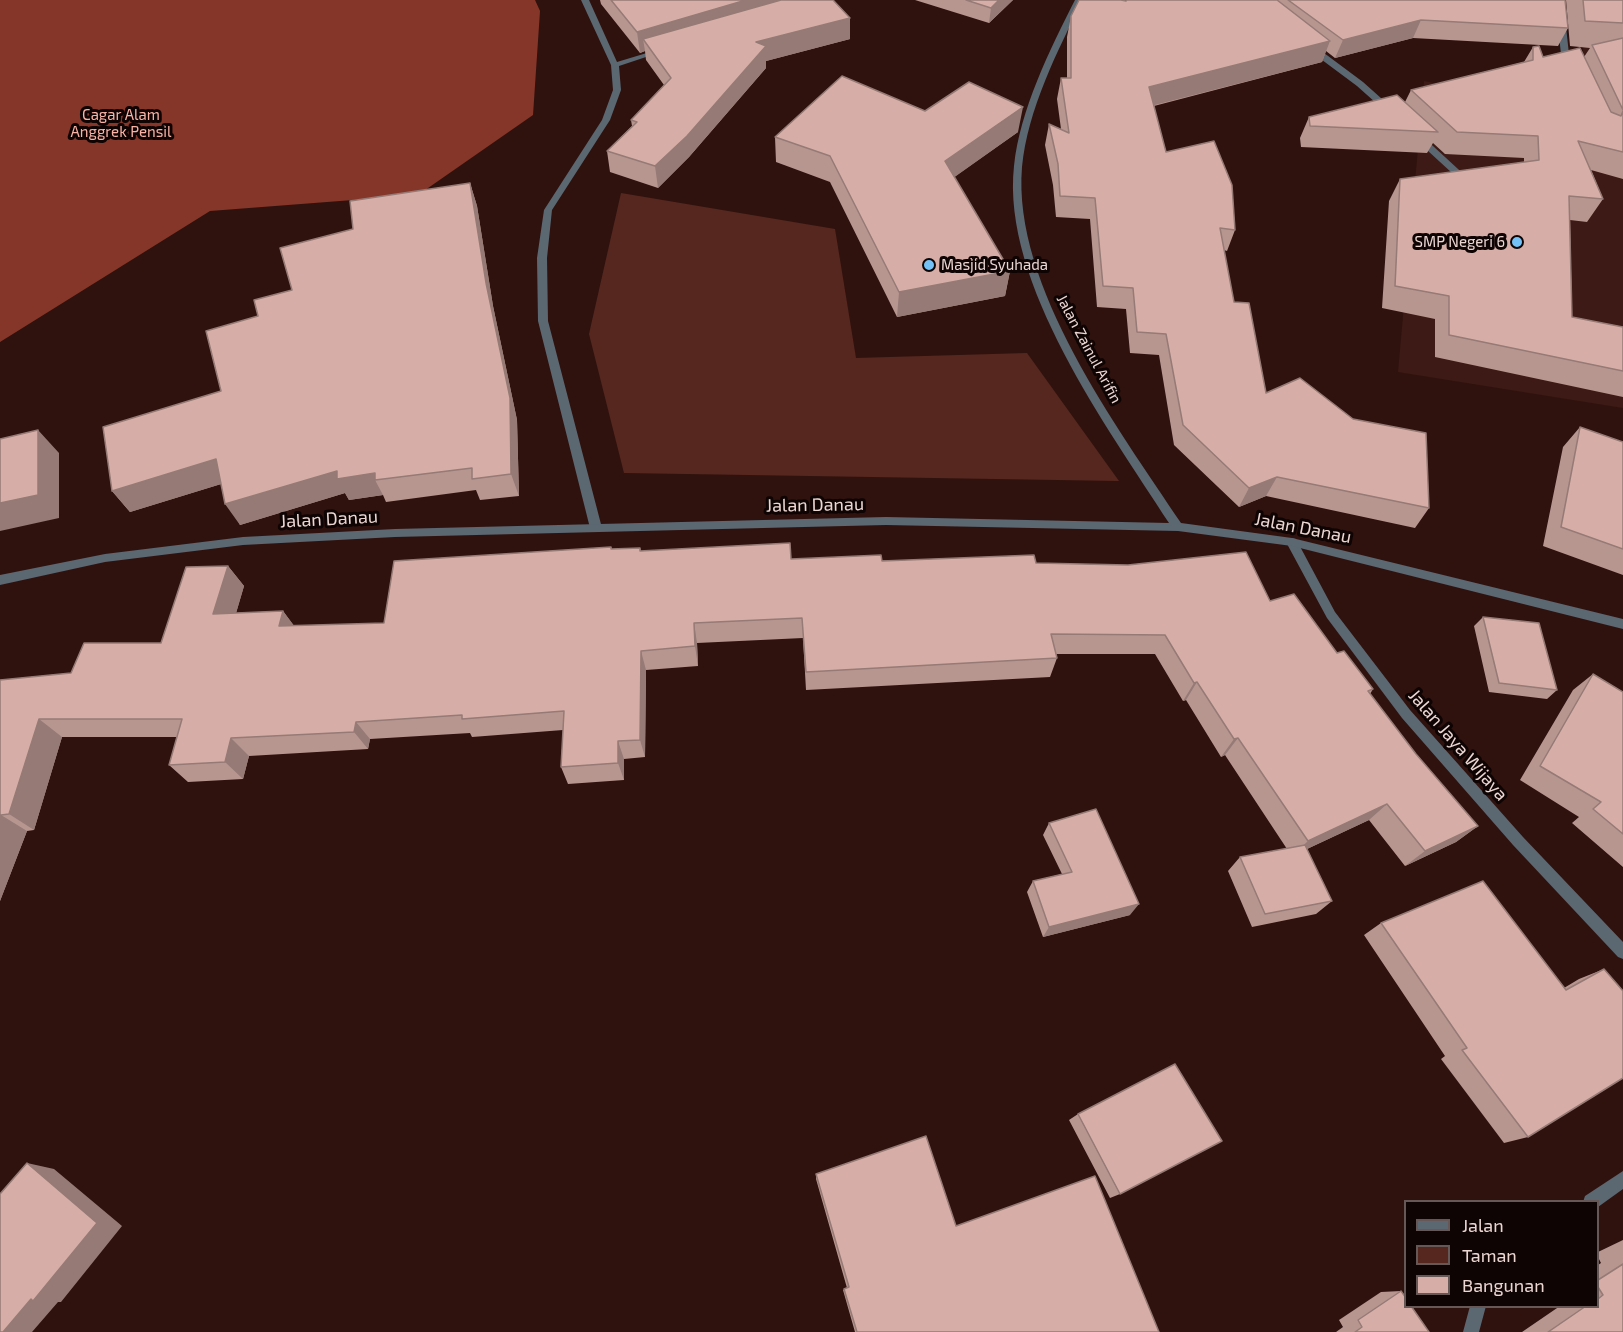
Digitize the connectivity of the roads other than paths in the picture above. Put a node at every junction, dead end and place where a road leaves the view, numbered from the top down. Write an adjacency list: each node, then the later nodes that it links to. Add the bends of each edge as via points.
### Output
1 (585, 0): 8 (street)
2 (1080, 0): 5 (street, Jalan Zainul Arifin)
3 (1559, 0): 9 (street, via 1565,54)
4 (1080, 16): 5 (street)
5 (1069, 18): 13 (street, Jalan Zainul Arifin, via 1024,141 1017,183 1022,222 1033,267 1052,317 1087,384)
6 (1302, 41): 10 (street)
7 (666, 49): 8 (street)
8 (615, 65): 14 (street, via 617,90 606,120 548,210 542,258 543,321)
9 (1575, 74)
10 (1394, 115)
11 (1410, 130): 12 (street)
12 (1468, 183)
13 (1178, 527): 14 (street, Jalan Danau, via 886,521); 15 (street, Jalan Danau)
14 (596, 528): 16 (street, Jalan Danau, via 243,541 105,558)
15 (1292, 542): 17 (street, Jalan Danau); 18 (street, Jalan Jaya Wijaya, via 1331,615 1406,714)
16 (0, 580)
17 (1623, 624)
18 (1623, 952)
19 (1623, 1179): 20 (street)
20 (1595, 1200)
21 (1477, 1308): 22 (street)
22 (1471, 1332)

